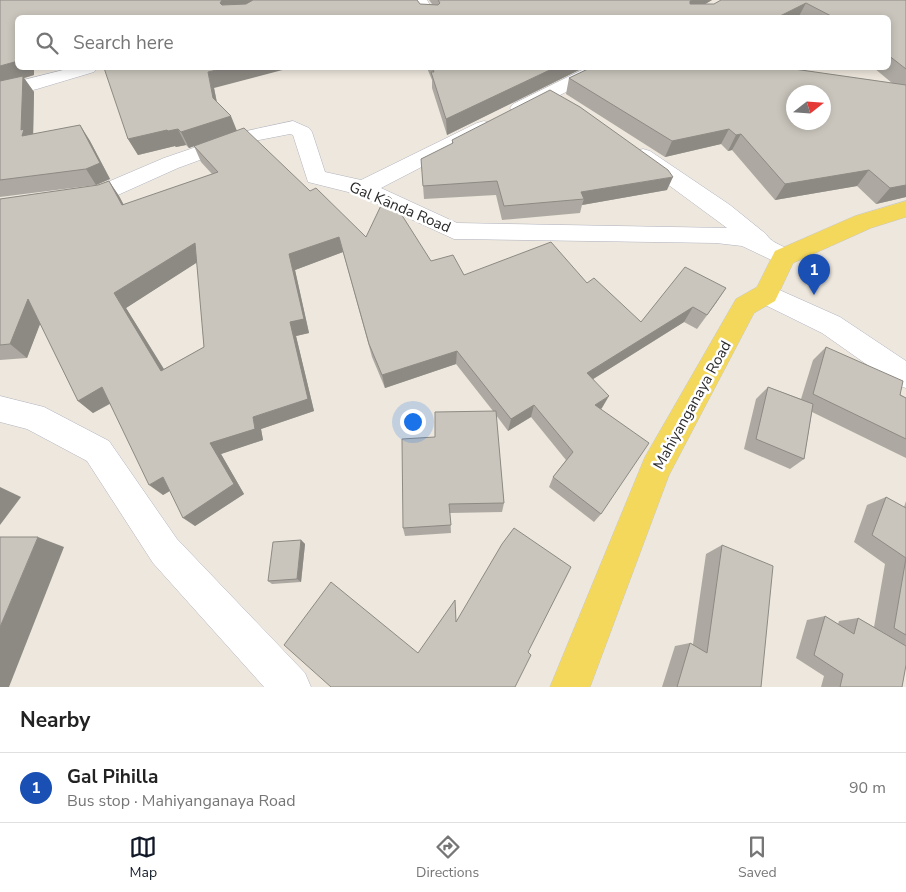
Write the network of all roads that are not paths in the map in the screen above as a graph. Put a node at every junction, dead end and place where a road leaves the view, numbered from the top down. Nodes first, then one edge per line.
1 (419, 0) edge
2 (428, 15) edge
3 (82, 70) edge
4 (595, 70) edge
5 (0, 92) edge
6 (548, 94) junction
7 (570, 107) edge
8 (630, 147) edge
9 (363, 188) junction
10 (61, 200) edge
11 (906, 209) edge
12 (784, 257) junction
13 (766, 294) junction
14 (906, 376) edge
15 (0, 409) edge
16 (291, 687) edge
17 (570, 687) edge

1 - 2 street
3 - 5 street
4 - 6 street
6 - 7 street
6 - 9 street
8 - 12 street
9 - 10 street, Gal Kanda Road
9 - 12 street, Gal Kanda Road
11 - 12 main road
12 - 13 main road
13 - 14 street
13 - 17 main road, Mahiyanganaya Road
15 - 16 street

